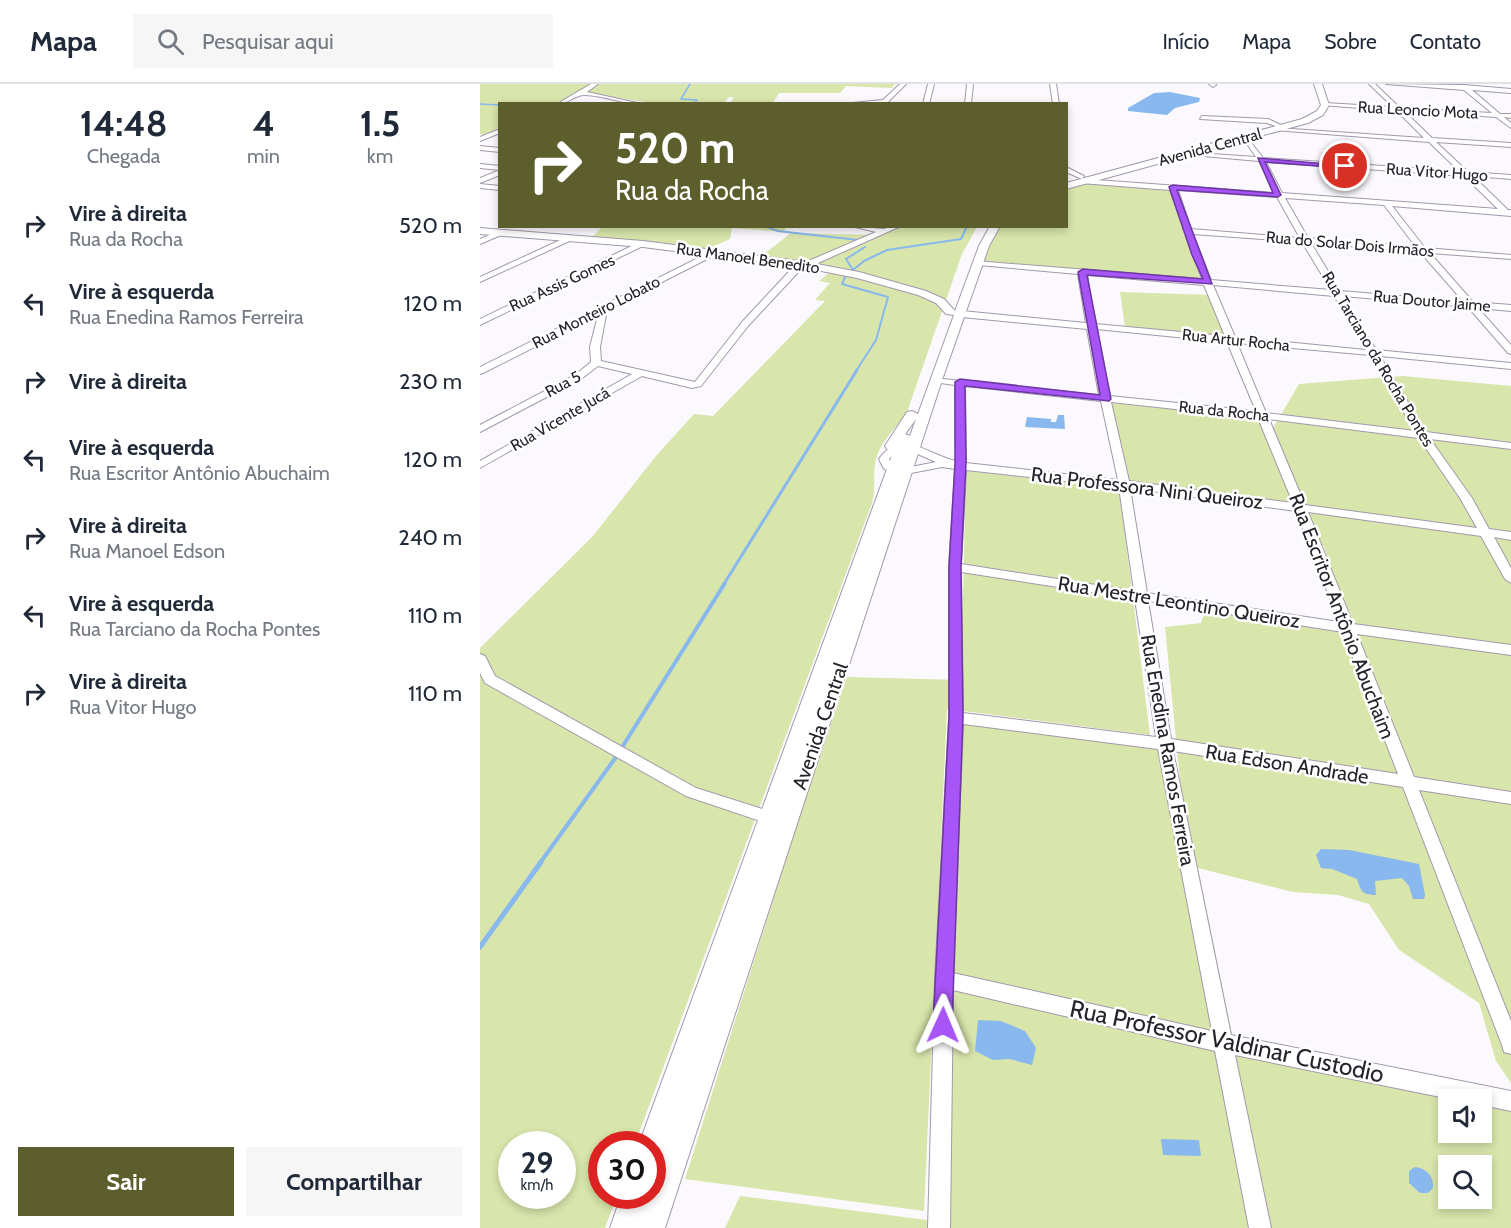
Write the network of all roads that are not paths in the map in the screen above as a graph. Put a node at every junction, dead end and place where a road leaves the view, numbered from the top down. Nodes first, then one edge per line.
1 (595, 84) edge
2 (903, 84) edge
3 (931, 84) edge
4 (970, 84) edge
5 (1053, 84) edge
6 (1311, 84) edge
7 (1318, 84) edge
8 (1372, 84) edge
9 (1389, 84) edge
10 (1462, 86) edge
11 (1511, 91) edge
12 (582, 93) junction
13 (564, 102) edge
14 (629, 102) edge
15 (884, 102) edge
16 (926, 102) edge
17 (968, 102) edge
18 (1056, 102) edge
19 (1325, 105) junction
20 (1398, 109) junction
21 (1497, 115) junction
22 (1511, 116) edge
23 (1202, 118) dead end
24 (1511, 126) edge
25 (1278, 128) junction
26 (498, 132) edge
27 (1246, 138) junction
28 (480, 139) edge
29 (1428, 140) junction
30 (1511, 145) edge
31 (480, 148) edge
32 (498, 150) edge
33 (1183, 154) junction
34 (1261, 159) junction
35 (480, 166) edge
36 (498, 170) edge
37 (1068, 170) edge
38 (498, 171) edge
39 (1466, 174) junction
40 (1511, 177) edge
41 (1081, 179) junction
42 (480, 182) edge
43 (1068, 182) edge
44 (480, 186) edge
45 (1173, 187) junction
46 (498, 188) edge
47 (1278, 195) junction
48 (1386, 203) junction
49 (1509, 214) edge
50 (874, 228) edge
51 (893, 228) edge
52 (985, 228) edge
53 (995, 228) edge
54 (498, 230) edge
55 (480, 231) edge
56 (1189, 231) junction
57 (886, 232) junction
58 (572, 238) junction
59 (1306, 240) junction
60 (480, 242) edge
61 (643, 244) junction
62 (1425, 250) junction
63 (712, 253) junction
64 (1511, 257) edge
65 (978, 263) junction
66 (804, 265) junction
67 (1083, 272) junction
68 (480, 279) edge
69 (1209, 282) junction
70 (922, 293) junction
71 (1337, 293) junction
72 (957, 295) junction
73 (1472, 304) junction
74 (1511, 308) edge
75 (603, 310) junction
76 (956, 313) junction
77 (480, 322) edge
78 (1092, 326) junction
79 (1231, 339) junction
80 (1511, 351) edge
81 (1374, 354) junction
82 (480, 360) edge
83 (596, 363) junction
84 (493, 364) junction
85 (1511, 366) edge
86 (480, 371) edge
87 (640, 373) junction
88 (936, 380) junction
89 (960, 382) junction
90 (1106, 399) junction
91 (1262, 415) junction
92 (480, 429) edge
93 (1423, 436) junction
94 (1511, 446) edge
95 (905, 457) junction
96 (480, 465) edge
97 (961, 466) junction
98 (1124, 484) junction
99 (890, 498) junction
100 (1301, 508) junction
101 (1484, 533) junction
102 (1511, 536) edge
103 (955, 567) junction
104 (1511, 579) edge
105 (1141, 596) junction
106 (1346, 628) junction
107 (1511, 650) edge
108 (480, 659) edge
109 (956, 717) junction
110 (1164, 744) junction
111 (1409, 783) junction
112 (1511, 798) edge
113 (769, 818) junction
114 (944, 980) junction
115 (1223, 1043) junction
116 (1511, 1045) edge
117 (1511, 1101) edge
118 (658, 1131) edge
119 (631, 1209) edge
120 (624, 1228) edge
121 (651, 1228) edge
122 (939, 1228) edge
123 (1260, 1228) edge

1 - 12 street
2 - 15 street
3 - 16 street
4 - 17 street
5 - 18 street
6 - 25 main road, Avenida Central
7 - 19 main road
8 - 20 street
9 - 10 street, Rua Leoncio Mota
10 - 11 street, Rua Leoncio Mota
10 - 21 street
12 - 13 street
12 - 14 street
19 - 20 street, Rua Leoncio Mota
19 - 25 main road, Avenida Central
20 - 21 street, Rua Leoncio Mota
20 - 29 street
21 - 22 street, Rua Leoncio Mota
21 - 24 street
23 - 25 street
25 - 27 main road, Avenida Central
25 - 29 street
25 - 41 main road, Avenida Central
26 - 28 street
27 - 33 main road, Avenida Central
27 - 34 street, Rua Tarciano da Rocha Pontes
29 - 30 street
29 - 39 street
31 - 32 street
33 - 34 street, Rua Vitor Hugo
33 - 41 main road, Avenida Central
34 - 39 street, Rua Vitor Hugo
34 - 47 street, Rua Tarciano da Rocha Pontes
35 - 36 street
37 - 41 street
38 - 42 street
39 - 40 street, Rua Vitor Hugo
39 - 49 street
41 - 43 main road, Avenida Central
41 - 45 street
44 - 46 street
45 - 47 street
45 - 56 street, Rua Escritor Antônio Abuchaim
47 - 48 street
47 - 59 street, Rua Tarciano da Rocha Pontes
48 - 49 street
48 - 62 street
50 - 57 street
51 - 57 street
52 - 72 main road, Avenida Central
53 - 65 main road, Avenida Central
54 - 55 main road, Rua Manoel Benedito
54 - 58 main road, Rua Manoel Benedito
54 - 60 street
56 - 59 street, Rua do Solar Dois Irmãos
56 - 69 street, Rua Escritor Antônio Abuchaim
57 - 66 street
58 - 61 main road, Rua Manoel Benedito
58 - 68 street
59 - 62 street, Rua do Solar Dois Irmãos
59 - 71 street, Rua Tarciano da Rocha Pontes
61 - 63 main road, Rua Manoel Benedito
61 - 77 street, Rua Assis Gomes
62 - 64 street, Rua do Solar Dois Irmãos
62 - 73 street
63 - 66 main road, Rua Manoel Benedito
63 - 75 street, Rua Monteiro Lobato
65 - 67 street, Rua Doutor Jaime
65 - 72 main road, Avenida Central
66 - 70 main road, Rua Manoel Benedito
66 - 87 street
67 - 69 street, Rua Doutor Jaime
67 - 78 street, Rua Enedina Ramos Ferreira
69 - 71 street, Rua Doutor Jaime
69 - 79 street, Rua Escritor Antônio Abuchaim
70 - 72 main road, Rua Manoel Benedito
70 - 76 main road, Rua Manoel Benedito
71 - 73 street, Rua Doutor Jaime
71 - 81 street, Rua Tarciano da Rocha Pontes
72 - 76 main road, Avenida Central
73 - 74 street, Rua Doutor Jaime
73 - 80 street
75 - 83 street, Rua 5
75 - 84 street, Rua Monteiro Lobato
76 - 78 street, Rua Artur Rocha
76 - 88 main road, Avenida Central
76 - 95 main road, Avenida Central
78 - 79 street, Rua Artur Rocha
78 - 90 street, Rua Enedina Ramos Ferreira
79 - 81 street, Rua Artur Rocha
79 - 91 street, Rua Escritor Antônio Abuchaim
81 - 85 street, Rua Artur Rocha
81 - 93 street, Rua Tarciano da Rocha Pontes
82 - 84 street
83 - 87 street
83 - 92 street, Rua 5
84 - 86 street, Rua Monteiro Lobato
87 - 96 street, Rua Vicente Jucá
88 - 89 street, Rua da Rocha
88 - 95 main road, Avenida Central
89 - 90 street, Rua da Rocha
89 - 97 street
90 - 91 street, Rua da Rocha
90 - 98 street, Rua Enedina Ramos Ferreira
91 - 93 street, Rua da Rocha
91 - 100 street, Rua Escritor Antônio Abuchaim
93 - 94 street, Rua da Rocha
93 - 101 street, Rua Tarciano da Rocha Pontes
95 - 97 street
95 - 97 street
95 - 99 main road, Avenida Central
97 - 98 street, Rua Professora Nini Queiroz
97 - 103 street
98 - 100 street, Rua Professora Nini Queiroz
98 - 105 street, Rua Enedina Ramos Ferreira
99 - 113 main road, Avenida Central
99 - 121 main road, Avenida Central
100 - 101 street, Rua Professora Nini Queiroz
100 - 106 street, Rua Escritor Antônio Abuchaim
101 - 102 street, Rua Professora Nini Queiroz
101 - 104 street, Rua Tarciano da Rocha Pontes
103 - 105 street, Rua Mestre Leontino Queiroz
103 - 109 street
105 - 106 street, Rua Mestre Leontino Queiroz
105 - 110 street, Rua Enedina Ramos Ferreira
106 - 107 street, Rua Mestre Leontino Queiroz
106 - 111 street, Rua Escritor Antônio Abuchaim
108 - 113 street
109 - 110 street, Rua Edson Andrade
109 - 114 street
110 - 111 street, Rua Edson Andrade
110 - 115 street, Rua Enedina Ramos Ferreira
111 - 112 street, Rua Edson Andrade
111 - 116 street, Rua Escritor Antônio Abuchaim
113 - 118 main road, Avenida Central
114 - 115 street, Rua Professor Valdinar Custodio
114 - 122 street
115 - 117 street, Rua Professor Valdinar Custodio
115 - 123 street, Rua Enedina Ramos Ferreira
119 - 120 main road

